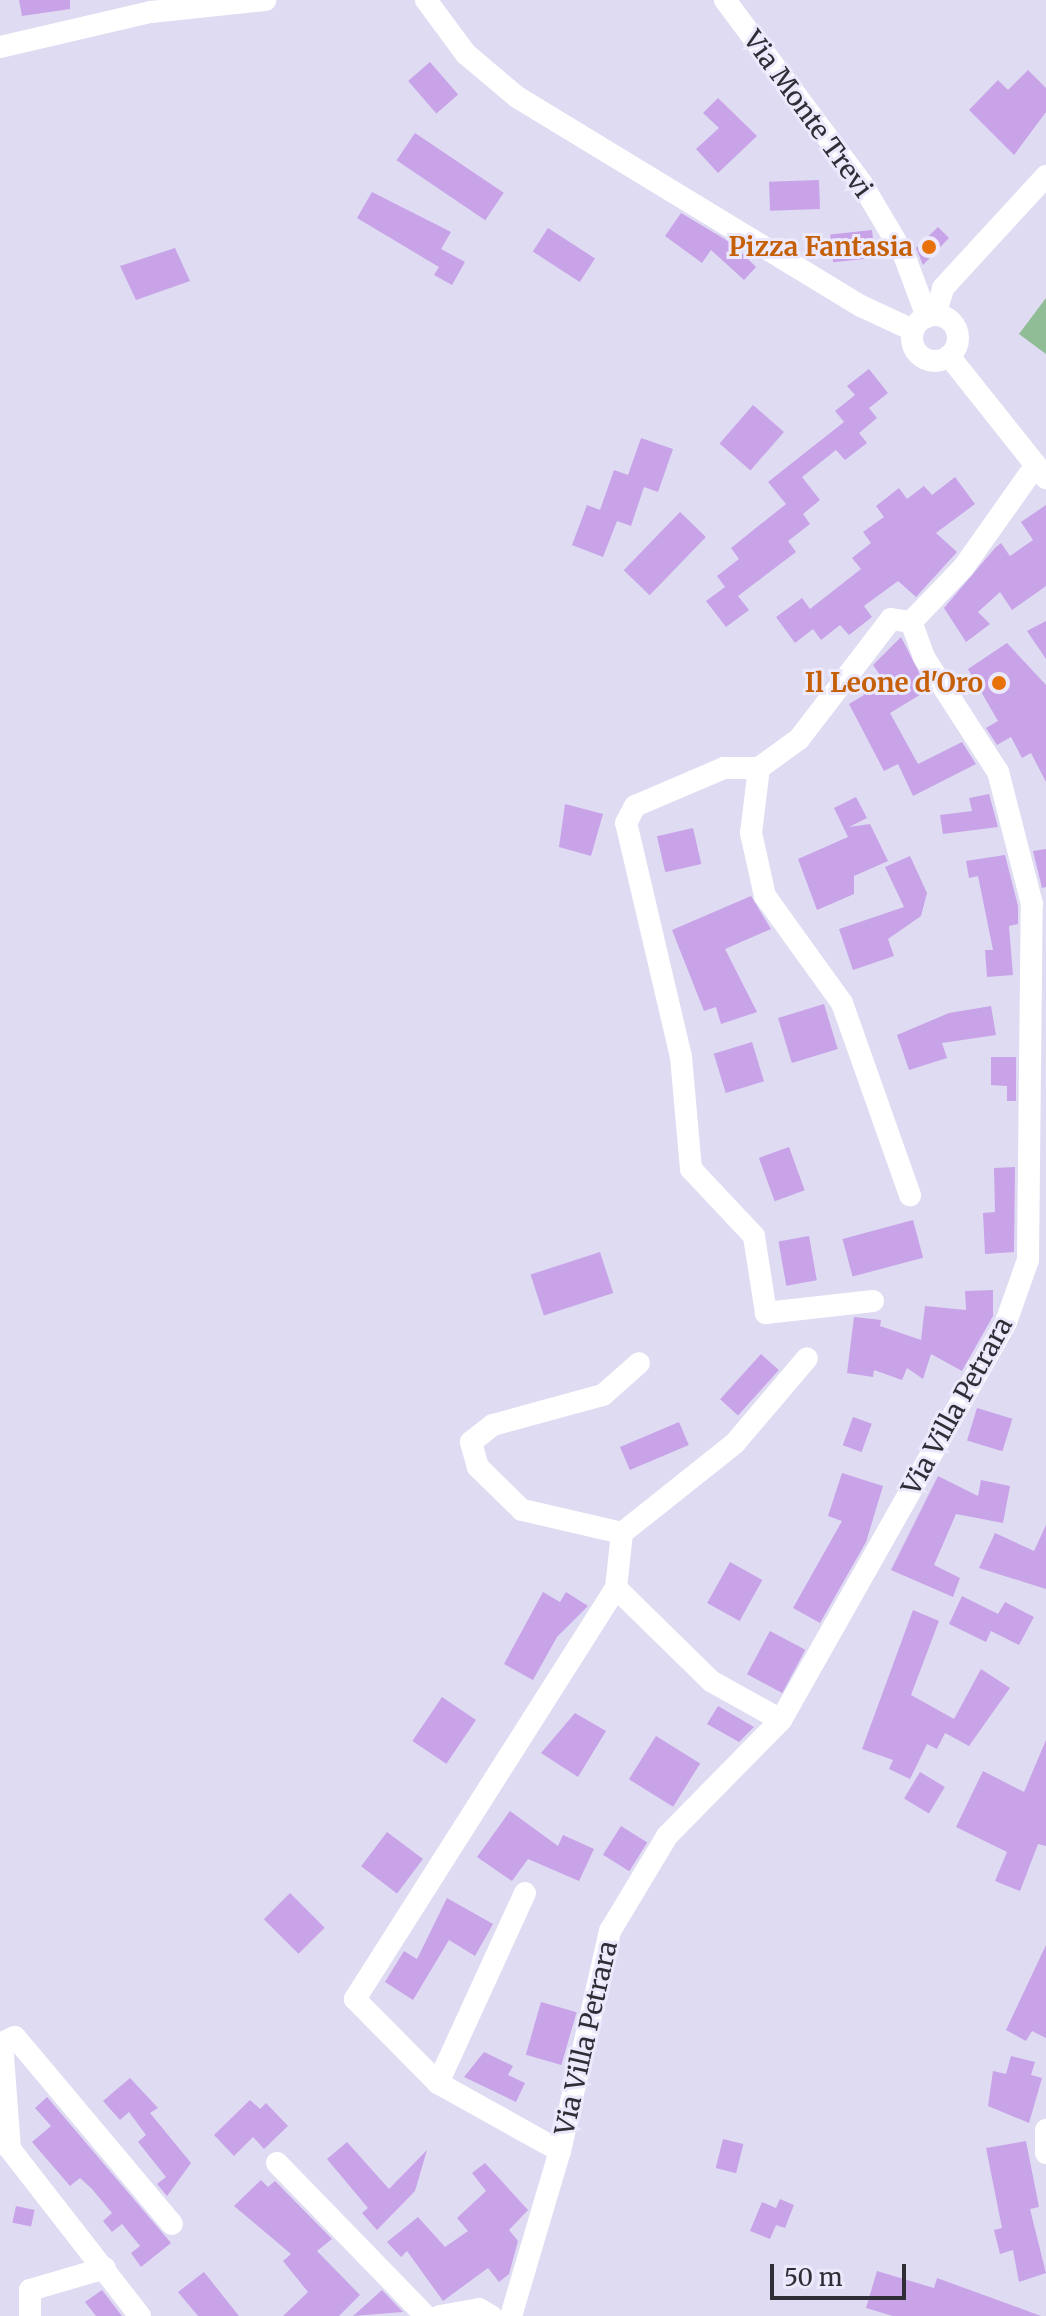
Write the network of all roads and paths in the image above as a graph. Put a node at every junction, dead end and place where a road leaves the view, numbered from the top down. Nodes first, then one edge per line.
1 (265, 0) edge
2 (426, 0) edge
3 (725, 0) edge
4 (0, 47) edge
5 (1046, 176) edge
6 (925, 321) junction
7 (949, 356) junction
8 (1041, 471) edge
9 (911, 622) junction
10 (759, 768) junction
11 (910, 1195) dead end
12 (873, 1301) dead end
13 (807, 1358) dead end
14 (639, 1363) dead end
15 (622, 1533) junction
16 (616, 1588) junction
17 (781, 1720) junction
18 (525, 1893) dead end
19 (438, 2083) junction
20 (1046, 2130) edge
21 (560, 2151) junction
22 (1046, 2153) edge
23 (277, 2163) dead end
24 (172, 2224) dead end
25 (105, 2268) junction
26 (30, 2316) edge
27 (140, 2316) edge
28 (426, 2316) edge
29 (440, 2316) edge
30 (491, 2316) edge
31 (511, 2316) edge

1 - 4 street
2 - 6 street
3 - 6 street, Via Monte Trevi
5 - 6 street
6 - 7 street
6 - 7 street
7 - 8 street
8 - 9 street
9 - 10 street
9 - 17 street, Via Villa Petrara
10 - 11 street
10 - 12 street
13 - 15 street
14 - 15 street
15 - 16 street
16 - 17 street
16 - 19 street
17 - 21 street, Via Villa Petrara
18 - 19 street
19 - 21 street
20 - 22 street
21 - 31 street, Via Villa Petrara
23 - 28 street
24 - 25 street
25 - 26 street
25 - 27 street
29 - 30 street

